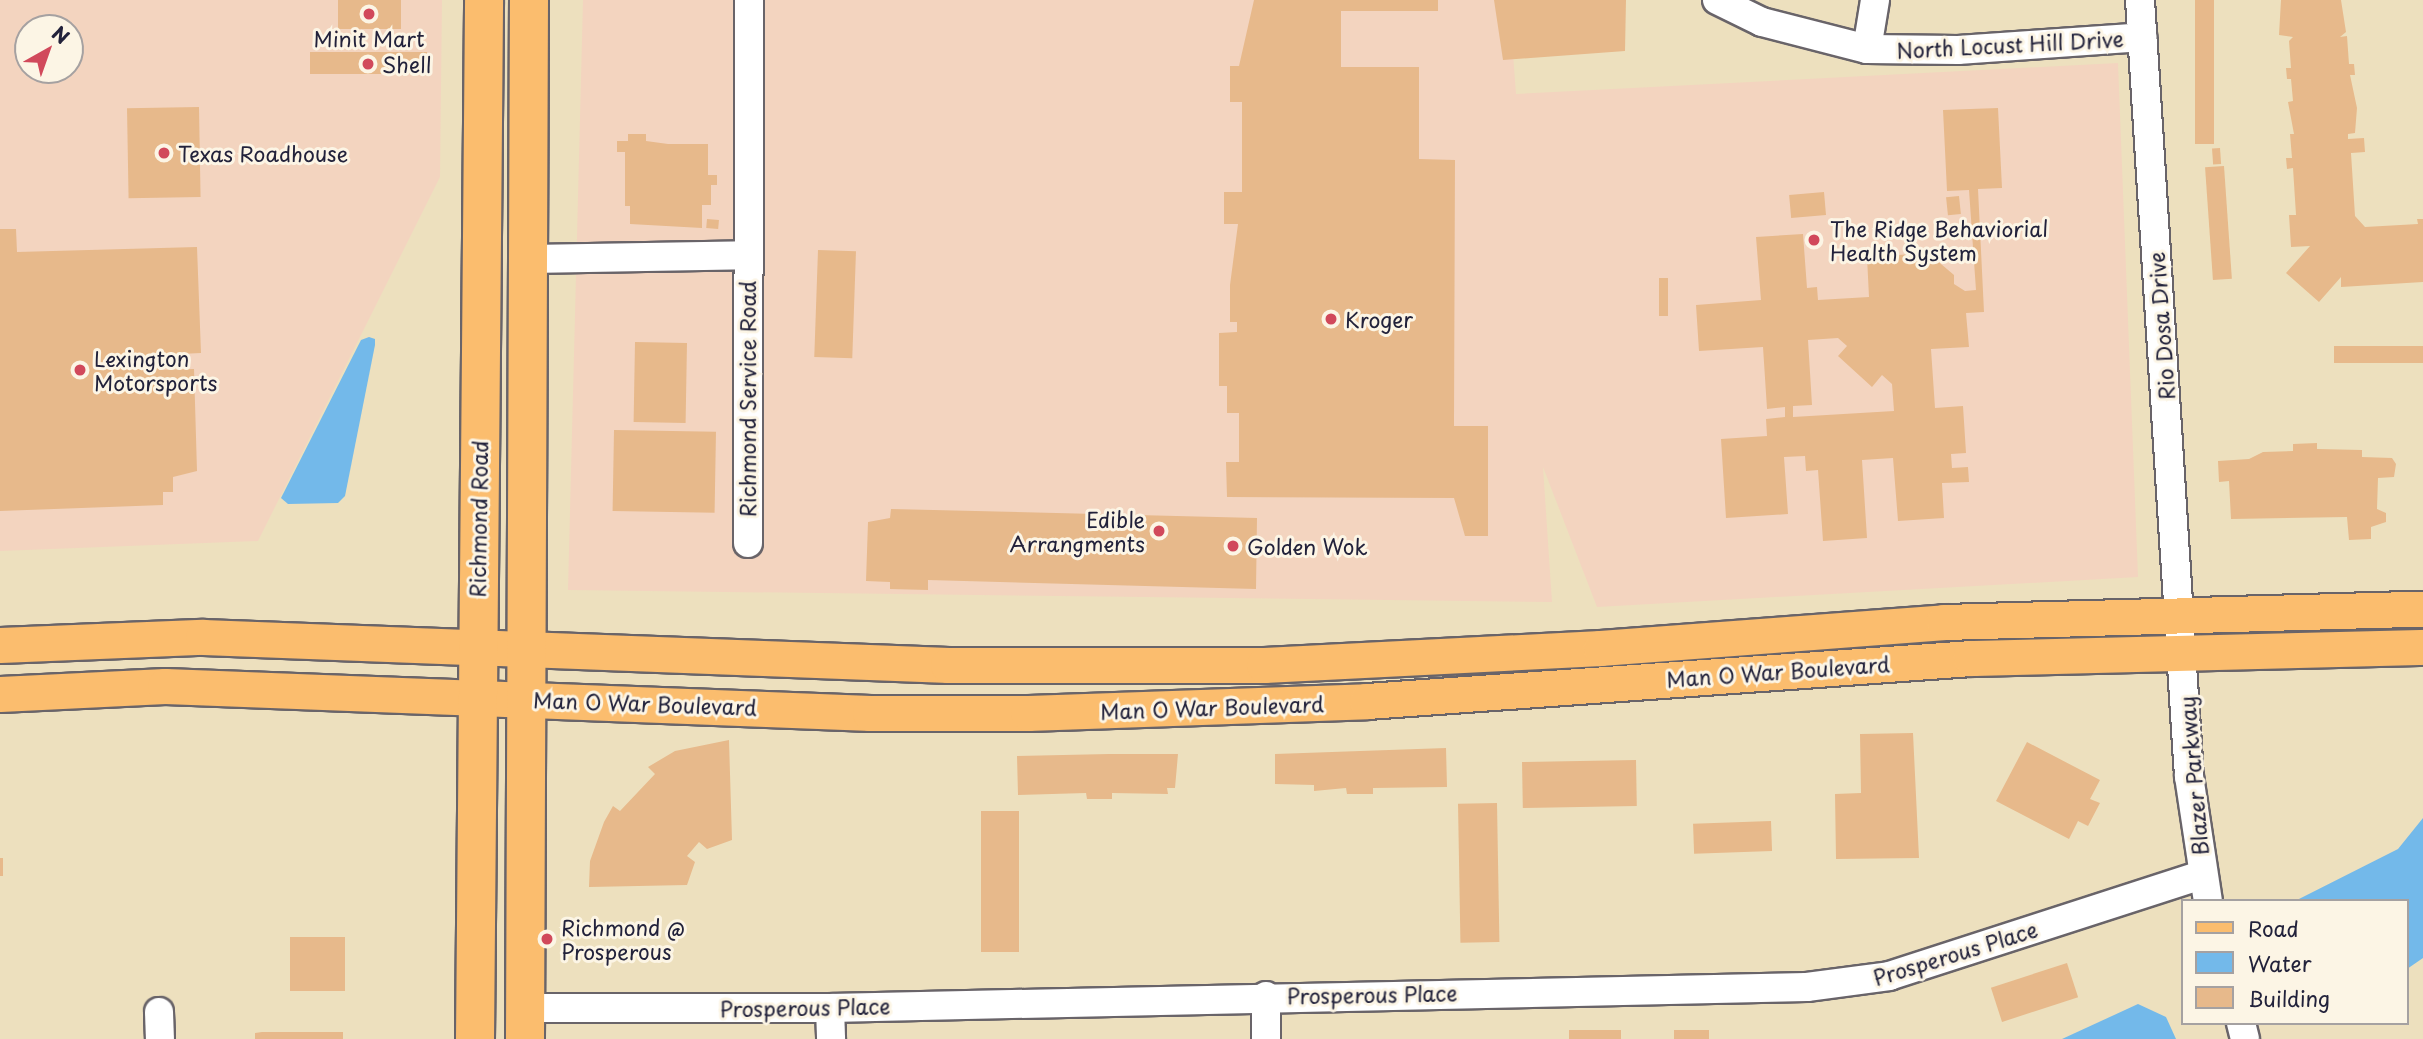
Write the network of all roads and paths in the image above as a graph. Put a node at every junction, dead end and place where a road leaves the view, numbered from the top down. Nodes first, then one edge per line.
1 (484, 0) edge
2 (529, 0) edge
3 (749, 0) edge
4 (1717, 0) edge
5 (1875, 0) edge
6 (2140, 0) edge
7 (2143, 37) junction
8 (1867, 48) junction
9 (748, 255) junction
10 (529, 259) junction
11 (748, 542) dead end
12 (2423, 609) edge
13 (2180, 613) junction
14 (0, 645) edge
15 (476, 646) junction
16 (2423, 646) edge
17 (527, 648) junction
18 (2184, 651) junction
19 (0, 694) edge
20 (476, 697) junction
21 (527, 698) junction
22 (2205, 888) edge
23 (1266, 996) junction
24 (830, 1008) junction
25 (525, 1024) edge
26 (475, 1039) edge
27 (831, 1039) edge
28 (1266, 1039) edge

1 - 15 highway, Richmond Road
2 - 10 highway
3 - 9 street, Richmond Service Road
4 - 8 street, North Locust Hill Drive
5 - 8 street
6 - 7 street, Rio Dosa Drive
7 - 8 street, North Locust Hill Drive
7 - 13 street, Rio Dosa Drive
9 - 10 street, Richmond Service Road
9 - 11 street, Richmond Service Road
10 - 17 highway
12 - 13 main road, Man O War Boulevard
13 - 17 main road, Man O War Boulevard
13 - 18 street, Rio Dosa Drive
14 - 15 main road, Man O War Boulevard
15 - 17 main road, Man O War Boulevard
15 - 20 highway, Richmond Road
16 - 18 main road, Man O War Boulevard
17 - 21 highway
18 - 21 main road, Man O War Boulevard
18 - 22 street, Blazer Parkway
19 - 20 main road, Man O War Boulevard
20 - 21 main road, Man O War Boulevard
20 - 26 highway, Richmond Road
21 - 25 highway
22 - 23 street, Prosperous Place
23 - 24 street, Prosperous Place
23 - 28 street
24 - 25 street, Prosperous Place
24 - 27 street

